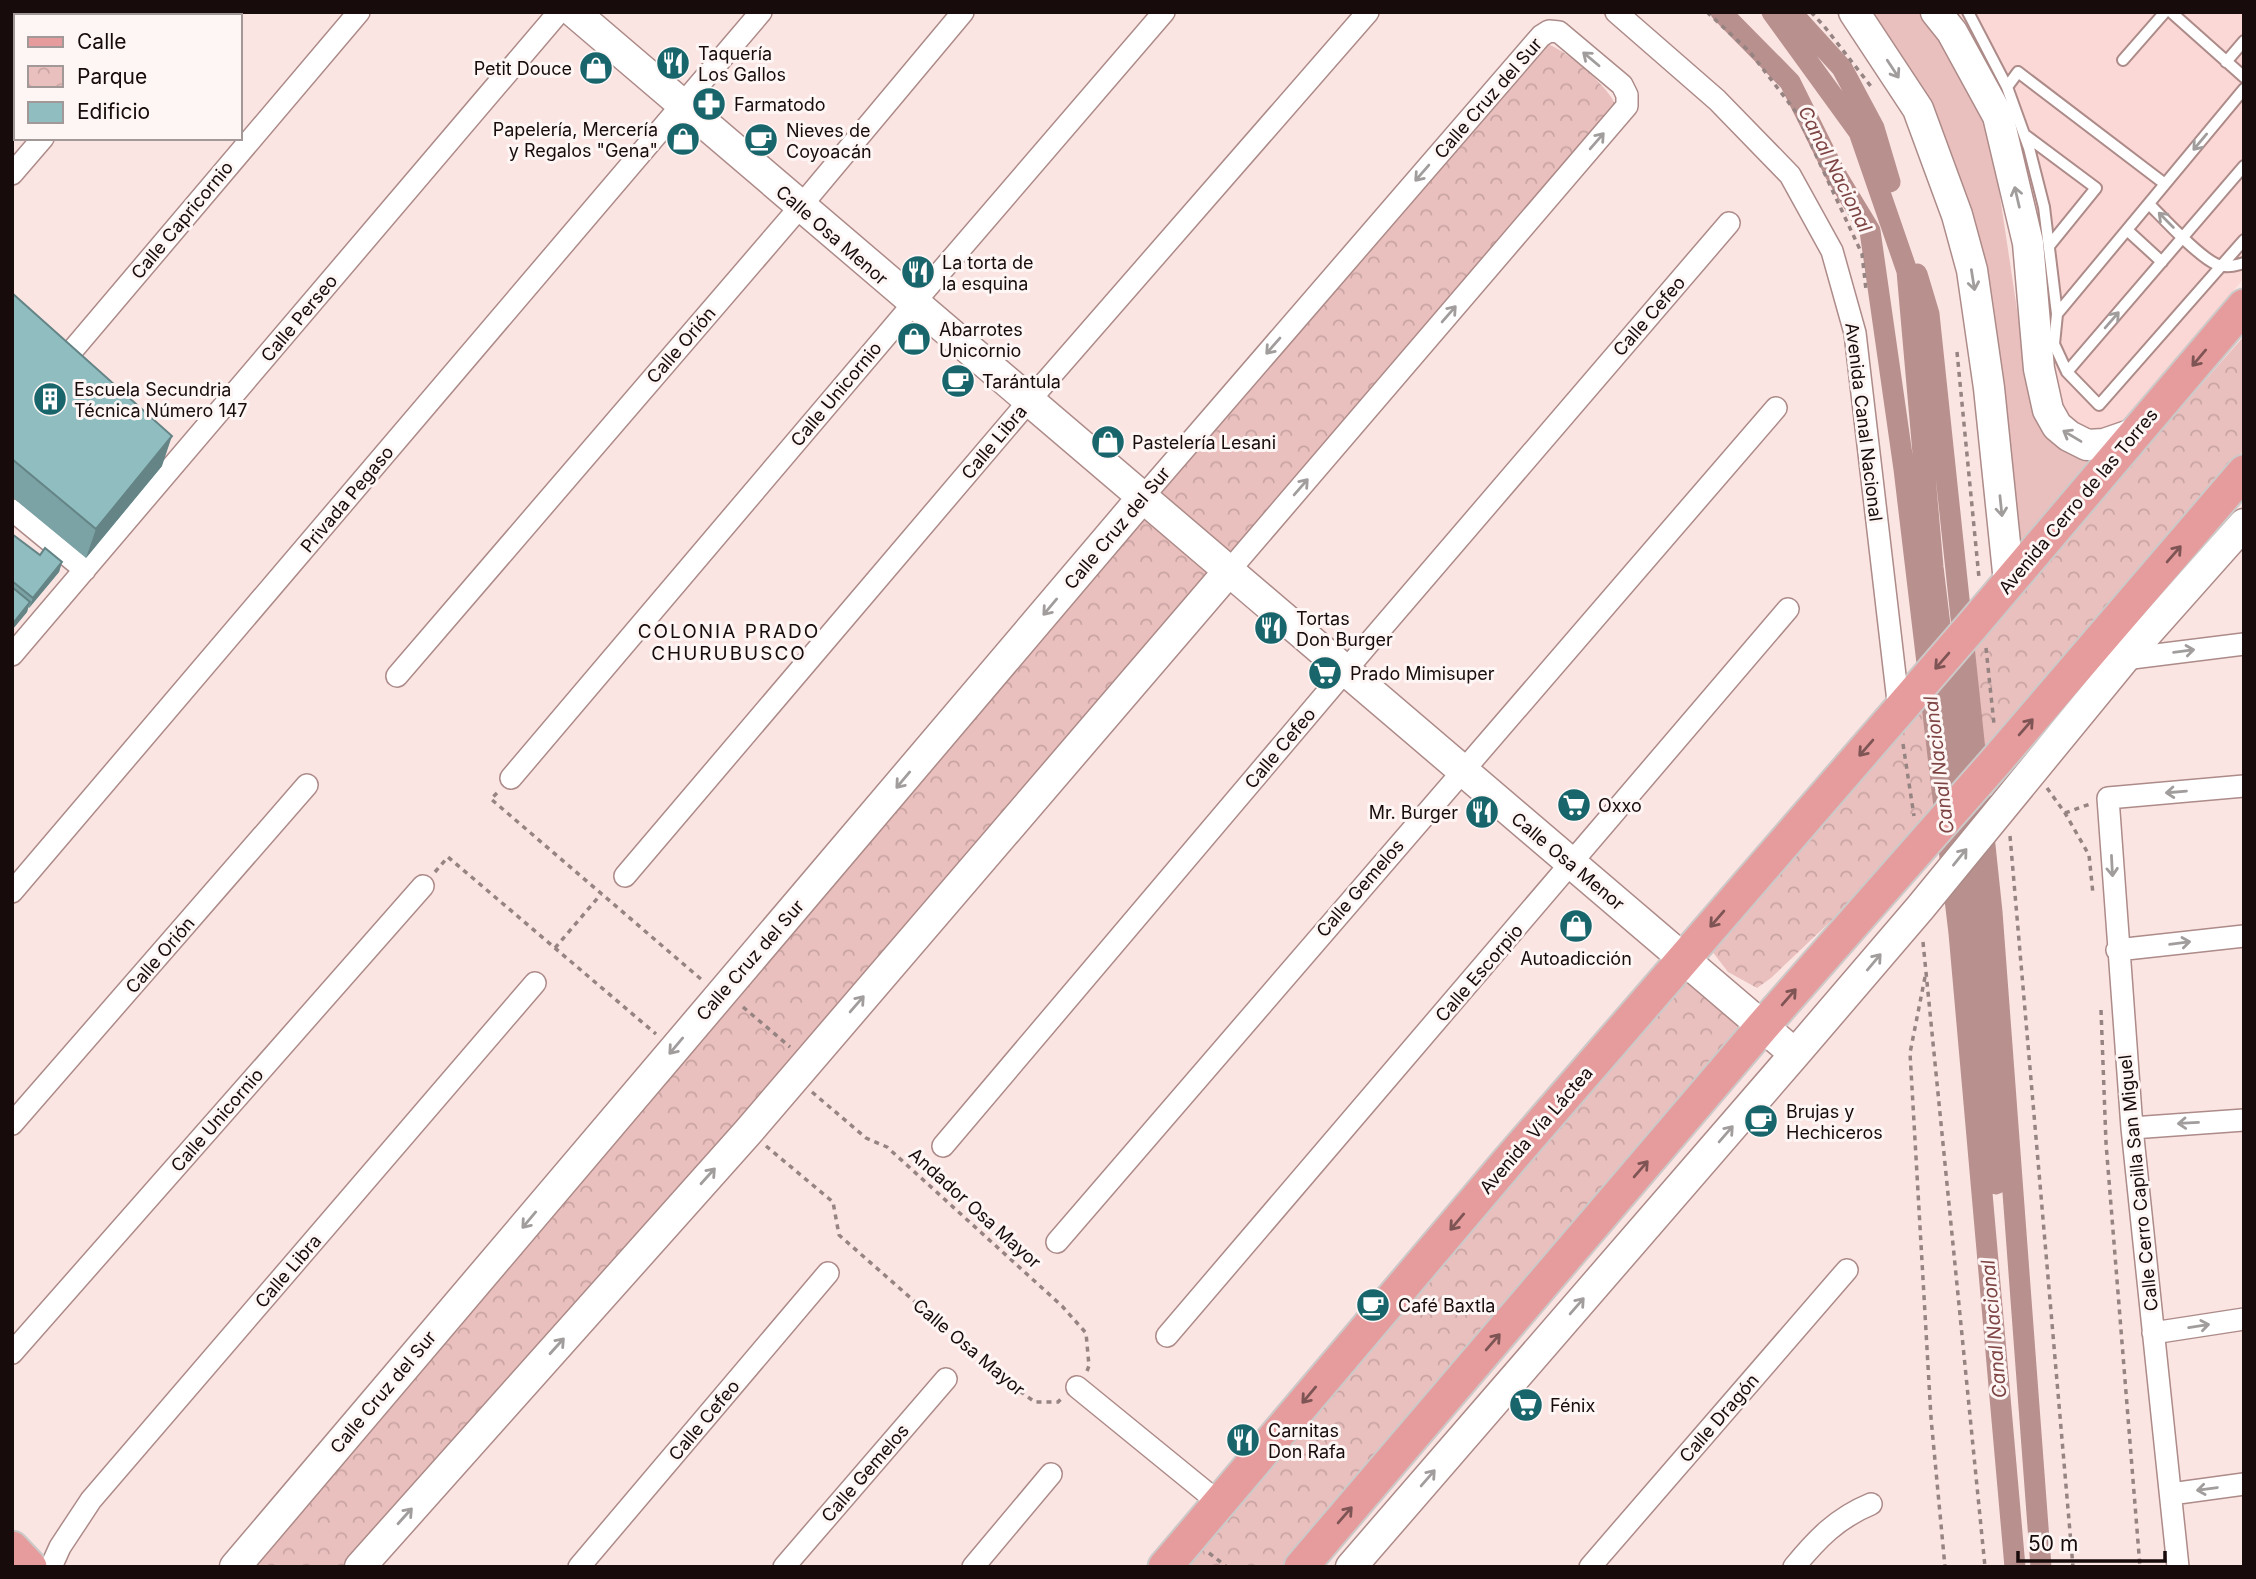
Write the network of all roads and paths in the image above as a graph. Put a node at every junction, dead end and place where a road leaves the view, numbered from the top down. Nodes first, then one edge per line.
1 (359, 12) edge
2 (559, 12) edge
3 (574, 12) edge
4 (761, 12) edge
5 (964, 12) edge
6 (1164, 12) edge
7 (1368, 12) edge
8 (1616, 12) edge
9 (1707, 12) edge
10 (1854, 12) edge
11 (1936, 12) edge
12 (1968, 12) edge
13 (2165, 12) edge
14 (2171, 12) edge
15 (2244, 41) edge
16 (2123, 60) dead end
17 (2226, 62) junction
18 (2244, 77) edge
19 (2007, 87) junction
20 (2244, 89) edge
21 (682, 107) junction
22 (2025, 135) junction
23 (42, 140) edge
24 (2244, 166) edge
25 (12, 174) edge
26 (2165, 184) junction
27 (2149, 204) junction
28 (800, 207) junction
29 (1729, 223) dead end
30 (2127, 230) junction
31 (2182, 237) junction
32 (2244, 240) edge
33 (2049, 246) junction
34 (2162, 261) junction
35 (2244, 263) edge
36 (2222, 265) junction
37 (1866, 295) dead end
38 (913, 304) junction
39 (2244, 306) edge
40 (2057, 314) junction
41 (41, 348) edge
42 (2067, 372) junction
43 (1028, 402) junction
44 (1776, 408) dead end
45 (2136, 433) junction
46 (154, 446) edge
47 (175, 465) junction
48 (2244, 472) edge
49 (1142, 498) junction
50 (12, 510) edge
51 (2244, 524) edge
52 (85, 570) junction
53 (1228, 572) junction
54 (2009, 582) junction
55 (1788, 609) dead end
56 (2244, 644) edge
57 (12, 655) edge
58 (2124, 659) junction
59 (1345, 671) junction
60 (397, 676) dead end
61 (1905, 703) junction
62 (2033, 769) junction
63 (1461, 770) junction
64 (511, 778) joint
65 (307, 785) dead end
66 (2244, 786) edge
67 (1921, 847) junction
68 (1572, 864) junction
69 (625, 876) dead end
70 (423, 886) joint
71 (12, 892) edge
72 (601, 894) junction
73 (2093, 896) dead end
74 (1926, 900) junction
75 (2244, 936) edge
76 (555, 948) junction
77 (2117, 950) junction
78 (1682, 958) junction
79 (1926, 970) junction
80 (534, 983) dead end
81 (721, 993) junction
82 (2101, 1005) dead end
83 (1762, 1027) junction
84 (673, 1049) junction
85 (1795, 1054) junction
86 (801, 1069) junction
87 (2244, 1120) edge
88 (12, 1124) edge
89 (2132, 1128) junction
90 (748, 1132) junction
91 (943, 1146) dead end
92 (1057, 1242) dead end
93 (1847, 1270) dead end
94 (828, 1272) dead end
95 (2244, 1319) edge
96 (2154, 1333) junction
97 (1167, 1336) dead end
98 (12, 1353) edge
99 (946, 1379) dead end
100 (1077, 1387) junction
101 (1051, 1474) dead end
102 (2244, 1484) edge
103 (2171, 1494) junction
104 (1219, 1502) junction
105 (1871, 1504) dead end
106 (12, 1548) edge
107 (30, 1567) edge
108 (51, 1567) edge
109 (235, 1567) edge
110 (360, 1567) edge
111 (579, 1567) edge
112 (783, 1567) edge
113 (973, 1567) edge
114 (1165, 1567) edge
115 (1301, 1567) edge
116 (1351, 1567) edge
117 (1590, 1567) edge
118 (1794, 1567) edge
119 (1945, 1567) edge
120 (1984, 1567) edge
121 (2140, 1567) edge
122 (2178, 1567) edge

1 - 41 street, Calle Capricornio
2 - 47 street, Calle Perseo
3 - 21 street, Calle Osa Menor
4 - 21 street, Privada Pegaso
5 - 28 street, Calle Orión
6 - 38 street, Calle Unicornio
7 - 43 street, Calle Libra
8 - 61 street, Avenida Canal Nacional
9 - 37 path
10 -> 54 street
45 -> 11 street
12 - 19 lane
13 - 16 lane
14 - 17 lane
15 - 17 lane
17 - 18 lane
19 - 22 lane
19 - 26 lane
20 -> 26 lane
21 - 28 street, Calle Osa Menor
21 - 71 street, Privada Pegaso
22 - 33 lane
22 - 33 lane
23 - 25 street
24 - 31 lane
26 - 27 lane
27 - 30 lane
31 -> 27 lane
28 - 38 street, Calle Osa Menor
28 - 60 street, Calle Orión
29 - 59 street, Calle Cefeo
30 - 34 lane
30 - 40 lane
31 - 34 lane
31 - 36 lane
32 - 36 lane
33 - 40 lane
42 -> 34 lane
35 - 36 lane
36 - 42 lane
38 - 43 street, Calle Osa Menor
38 - 64 street, Calle Unicornio
39 -> 45 main road, Avenida Cerro de las Torres
40 - 42 lane
43 - 49 street, Calle Osa Menor
43 - 69 street, Calle Libra
44 - 63 street, Calle Gemelos
45 - 54 main road, Avenida Cerro de las Torres
46 - 47 street
47 - 52 street, Calle Perseo
67 -> 48 main road
49 - 53 street, Calle Osa Menor
53 -> 49 street, Calle Cruz del Sur
49 -> 81 street, Calle Cruz del Sur
50 - 52 street
51 - 58 street
52 - 57 street, Calle Perseo
53 - 59 street, Calle Osa Menor
86 -> 53 street, Calle Cruz del Sur
54 -> 61 main road, Avenida Cerro de las Torres
55 - 68 street, Calle Escorpio
58 -> 56 street
58 - 62 street
59 - 63 street, Calle Osa Menor
59 - 91 street, Calle Cefeo
61 - 67 path
61 -> 78 main road, Avenida Vía Láctea
62 - 73 path
74 -> 62 street
63 - 68 street, Calle Osa Menor
63 - 92 street, Calle Gemelos
64 - 72 path, Andador Osa Mayor
65 - 88 street, Calle Orión
66 -> 77 street, Calle Cerro Capilla San Miguel
83 -> 67 main road
68 - 78 street, Calle Osa Menor
68 - 97 street, Calle Escorpio
70 - 76 path
70 - 98 street, Calle Unicornio
72 - 76 path
72 - 81 path, Andador Osa Mayor
74 - 79 path
85 -> 74 street
77 -> 75 street
76 - 84 path
77 - 89 street, Calle Cerro Capilla San Miguel
78 - 83 street, Calle Osa Menor
78 -> 104 main road, Avenida Vía Láctea
79 - 119 path
79 - 120 path
80 - 108 street, Calle Libra
81 -> 84 street, Calle Cruz del Sur
81 - 86 path, Andador Osa Mayor
82 - 121 path
83 - 85 street, Calle Osa Menor
115 -> 83 main road
84 -> 109 street, Calle Cruz del Sur
116 -> 85 street
86 - 90 street, Calle Cruz del Sur
86 - 100 path, Andador Osa Mayor
87 -> 89 street
89 - 96 street, Calle Cerro Capilla San Miguel
90 - 100 path, Calle Osa Mayor
110 -> 90 street, Calle Cruz del Sur
93 - 117 street, Calle Dragón
94 - 111 street, Calle Cefeo
96 -> 95 street
96 - 103 street, Calle Cerro Capilla San Miguel
99 - 112 street, Calle Gemelos
100 - 104 street
101 - 113 street
102 -> 103 street
103 - 122 street, Calle Cerro Capilla San Miguel
104 - 114 main road, Avenida Vía Láctea
105 - 118 street
106 - 107 main road

